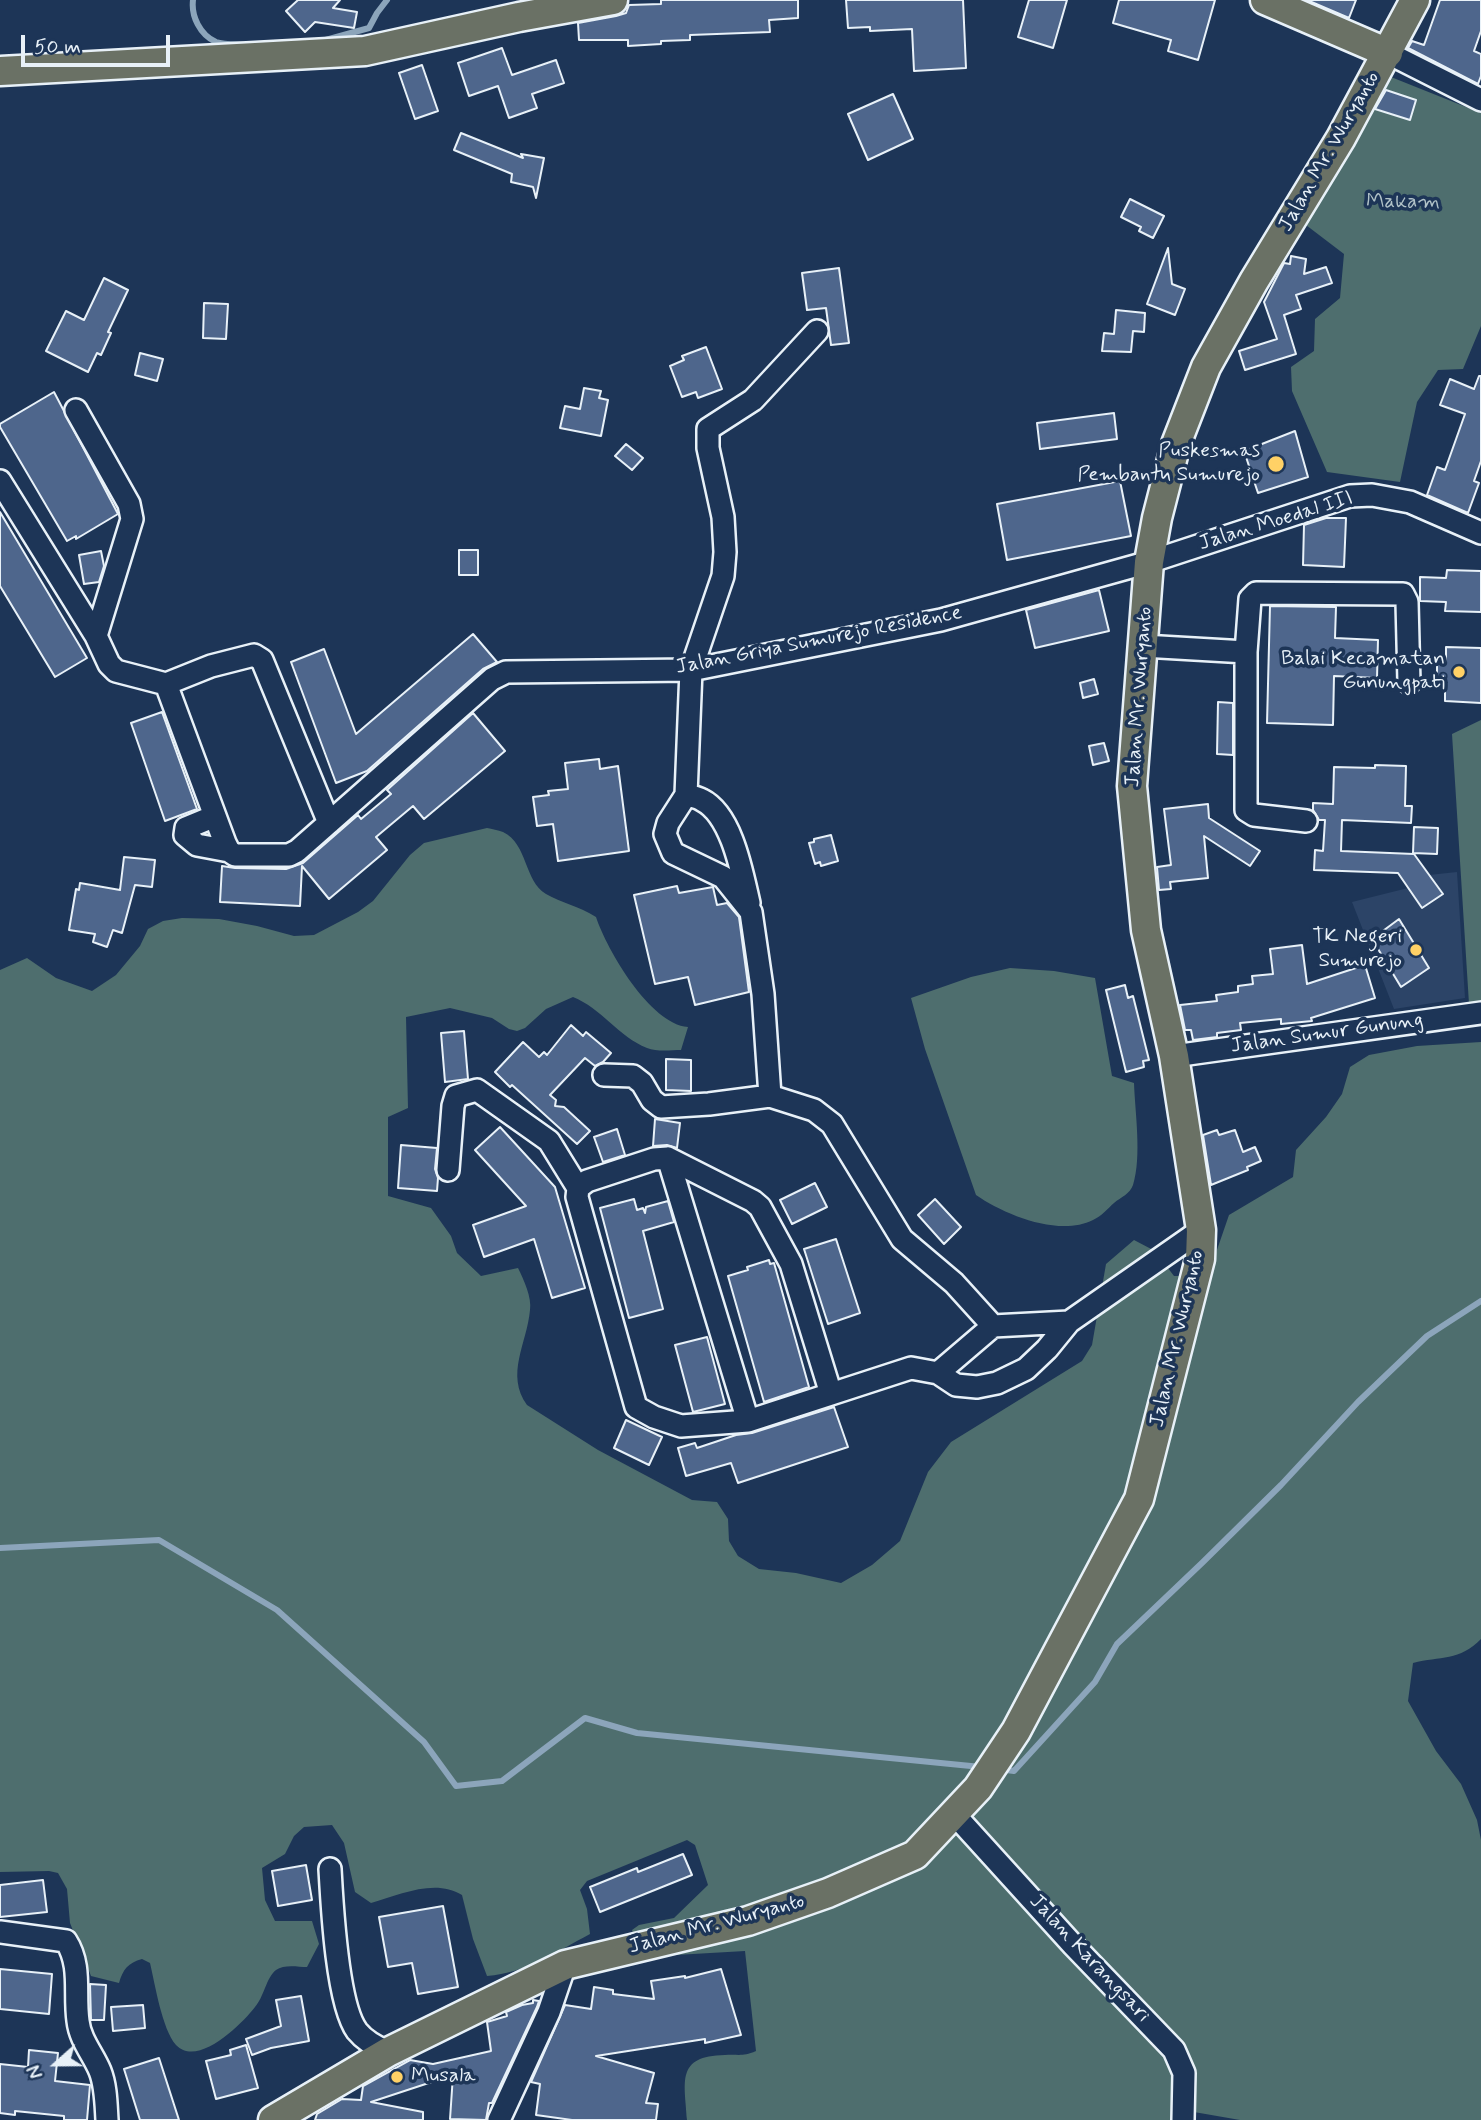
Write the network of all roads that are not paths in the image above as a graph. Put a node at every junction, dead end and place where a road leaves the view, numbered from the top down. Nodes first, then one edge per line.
1 (613, 0) edge
2 (1265, 0) edge
3 (1415, 0) edge
4 (1388, 53) junction
5 (0, 71) edge
6 (1481, 100) edge
7 (817, 331) dead end
8 (76, 410) dead end
9 (0, 481) edge
10 (1480, 530) edge
11 (1149, 562) junction
12 (96, 636) junction
13 (1143, 646) junction
14 (1246, 652) junction
15 (691, 670) junction
16 (1409, 683) dead end
17 (166, 684) junction
18 (686, 795) junction
19 (215, 816) junction
20 (1306, 821) dead end
21 (329, 823) junction
22 (229, 851) junction
23 (751, 912) junction
24 (1481, 1013) edge
25 (1174, 1056) junction
26 (604, 1075) dead end
27 (770, 1096) junction
28 (668, 1158) junction
29 (448, 1170) dead end
30 (579, 1188) junction
31 (1201, 1230) junction
32 (1069, 1322) junction
33 (993, 1326) junction
34 (939, 1373) junction
35 (831, 1394) junction
36 (748, 1421) junction
37 (955, 1815) junction
38 (330, 1869) dead end
39 (0, 1933) edge
40 (565, 1965) junction
41 (388, 2052) junction
42 (506, 2119) edge
43 (107, 2120) edge
44 (273, 2120) edge
45 (1183, 2120) edge

1 - 5 main road
2 - 4 main road
3 - 4 main road, Jalan Mr. Wuryanto
4 - 6 street
4 - 11 main road, Jalan Mr. Wuryanto
7 - 15 street
8 - 12 street
9 - 12 street
10 - 11 street, Jalan Moedal III
11 - 13 main road, Jalan Mr. Wuryanto
11 - 15 street, Jalan Griya Sumurejo Residence
12 - 17 street
13 - 14 street
13 - 25 main road, Jalan Mr. Wuryanto
14 - 16 street
14 - 20 street
15 - 18 street
15 - 21 street, Jalan Griya Sumurejo Residence
17 - 19 street
17 - 21 street
18 - 23 street
18 - 23 street
19 - 22 street
19 - 22 street, Jalan Griya Sumurejo Residence
21 - 22 street, Jalan Griya Sumurejo Residence
23 - 27 street
24 - 25 street, Jalan Sumur Gunung
25 - 31 main road, Jalan Mr. Wuryanto
26 - 27 street
27 - 33 street
28 - 30 street
28 - 35 street
28 - 36 street
29 - 30 street
30 - 36 street
31 - 32 street
31 - 37 main road, Jalan Mr. Wuryanto
32 - 33 street
32 - 34 street
33 - 34 street
34 - 35 street
35 - 36 street
37 - 40 main road, Jalan Mr. Wuryanto
37 - 45 street, Jalan Karangsari
38 - 41 street
39 - 43 street
40 - 41 main road, Jalan Mr. Wuryanto
40 - 42 street
41 - 44 main road, Jalan Mr. Wuryanto

